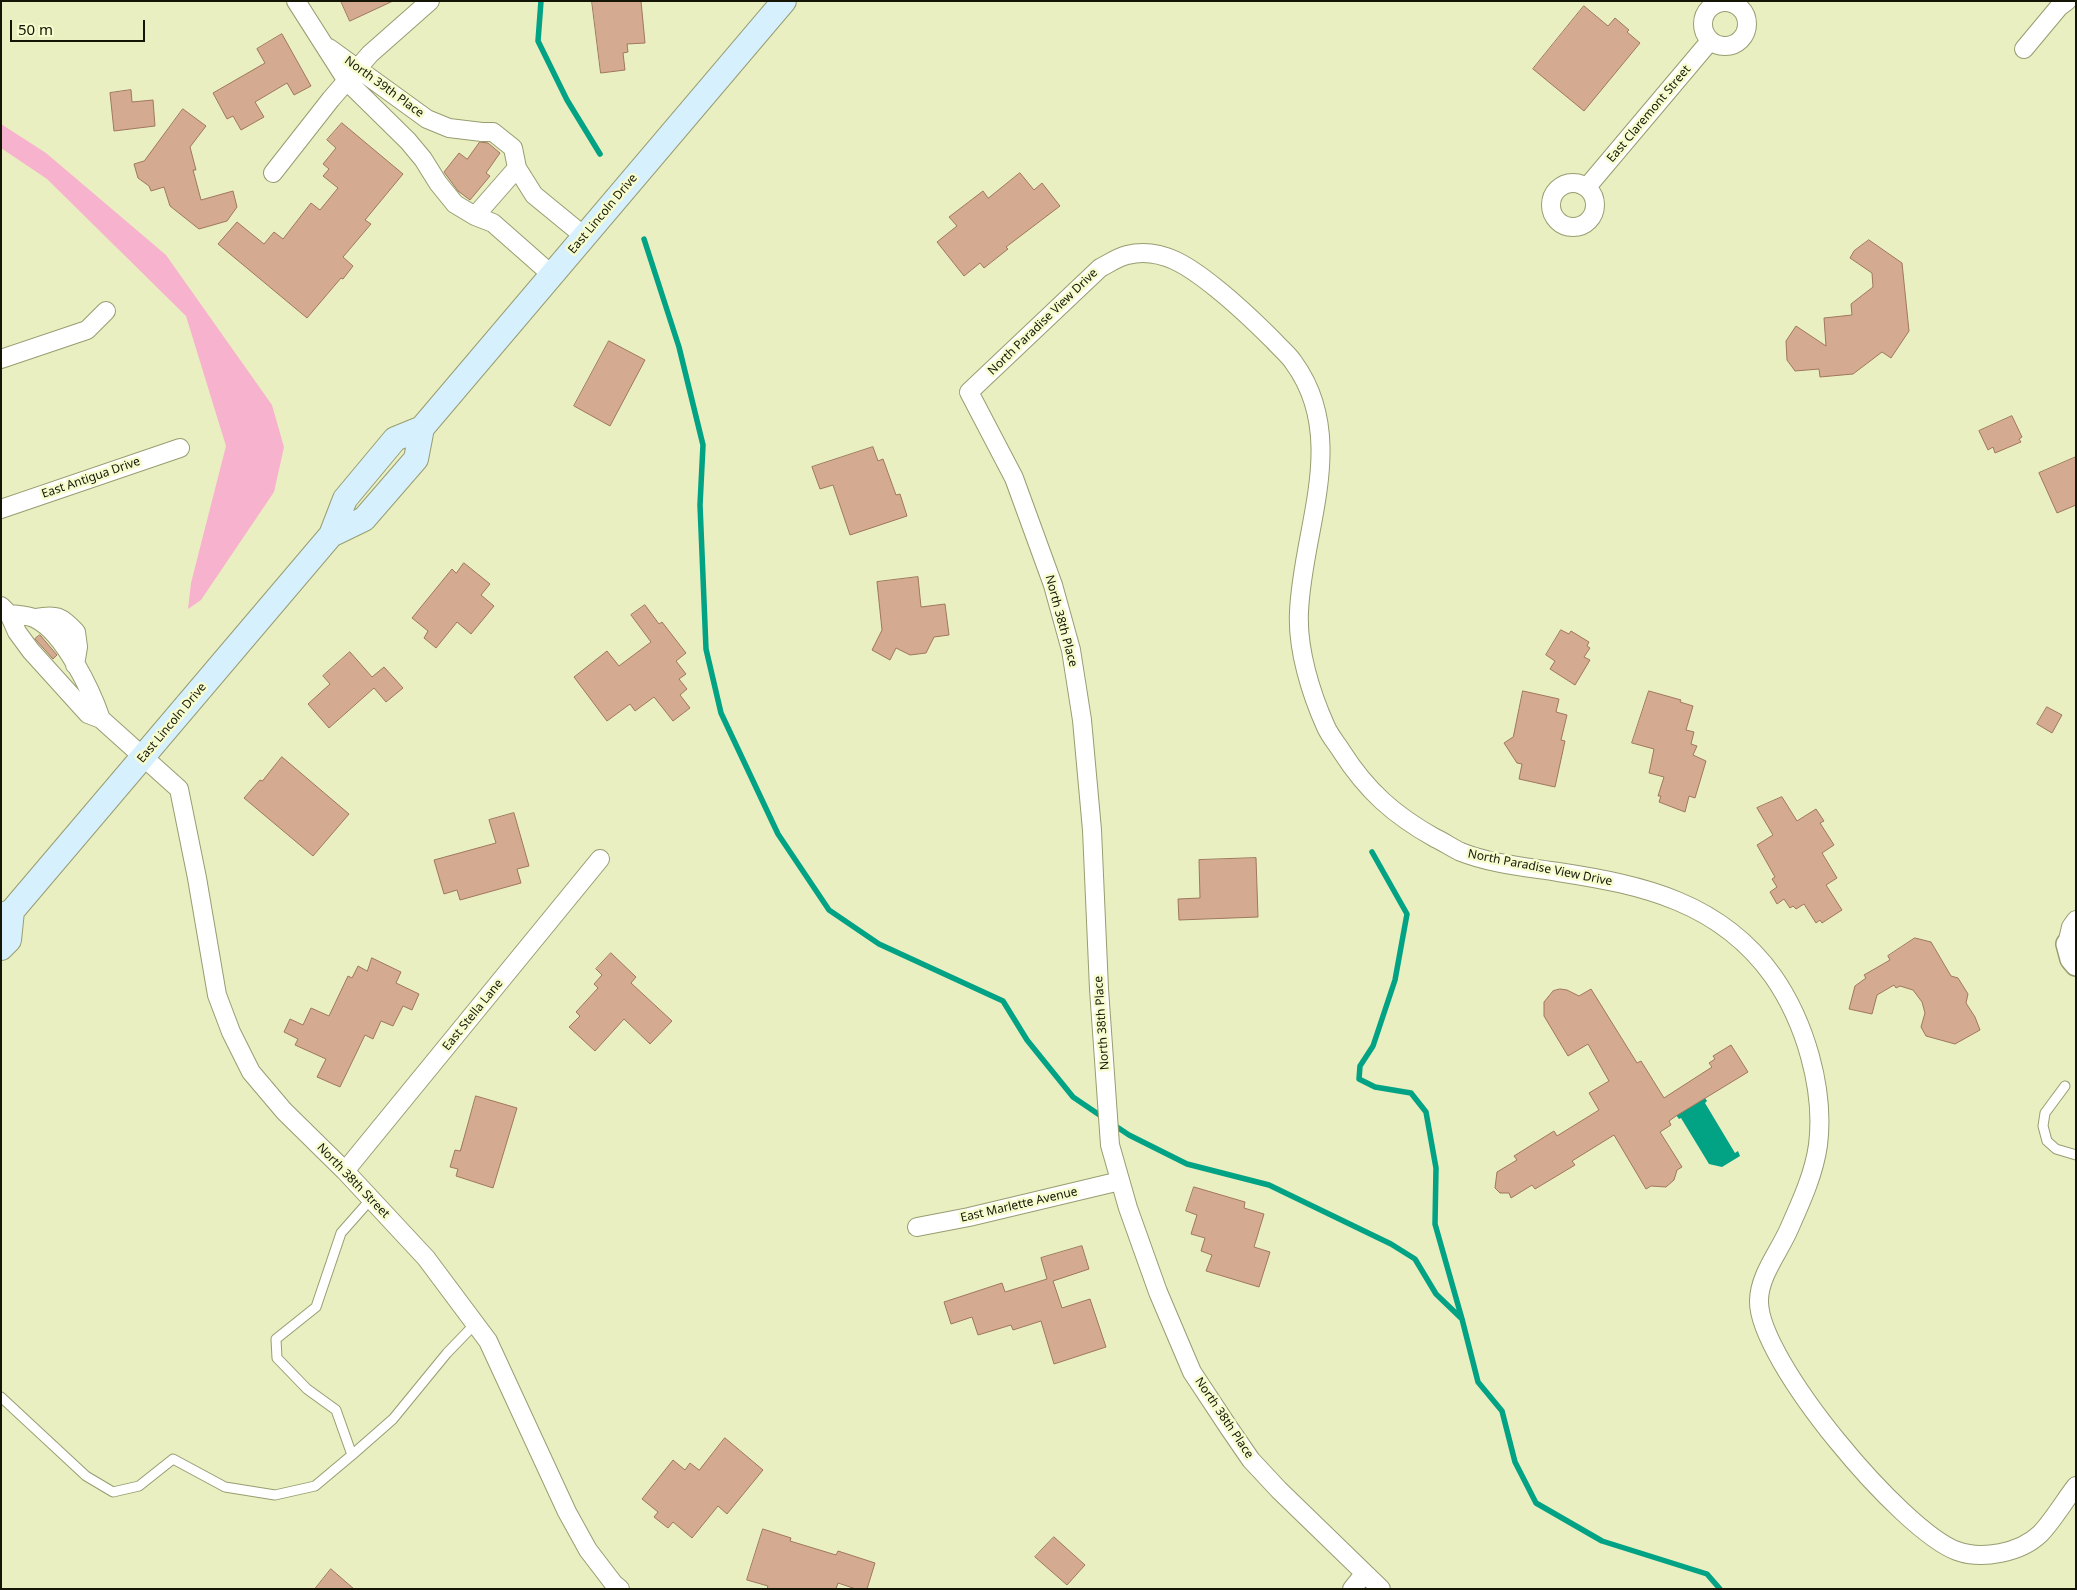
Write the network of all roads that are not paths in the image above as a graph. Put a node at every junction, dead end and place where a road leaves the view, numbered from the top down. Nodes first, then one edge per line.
1 (296, 1) edge
2 (430, 1) edge
3 (784, 1) edge
4 (2067, 1) edge
5 (1704, 6) edge
6 (1710, 41) junction
7 (2024, 49) dead end
8 (352, 74) junction
9 (517, 168) junction
10 (273, 173) dead end
11 (1587, 187) dead end
12 (476, 216) junction
13 (584, 236) junction
14 (552, 275) junction
15 (106, 311) dead end
16 (1, 359) edge
17 (969, 392) joint
18 (180, 448) dead end
19 (1, 509) edge
20 (5, 610) edge
21 (109, 726) junction
22 (143, 757) junction
23 (600, 859) dead end
24 (7, 914) edge
25 (2076, 920) edge
26 (2067, 944) joint
27 (1, 948) edge
28 (2076, 965) edge
29 (2065, 1086) dead end
30 (2076, 1155) edge
31 (345, 1171) junction
32 (1120, 1181) junction
33 (371, 1199) junction
34 (917, 1227) dead end
35 (475, 1324) junction
36 (1, 1397) edge
37 (352, 1455) junction
38 (2076, 1486) edge
39 (1364, 1574) junction
40 (620, 1589) edge
41 (1352, 1589) edge
42 (1381, 1589) edge

1 - 8 street, North 39th Place
2 - 8 street
3 - 13 main road, East Lincoln Drive
4 - 7 street
5 - 6 street
5 - 6 street
6 - 11 street, East Claremont Street
8 - 9 street, North 39th Place
8 - 10 street
8 - 12 street, North 39th Place
9 - 12 street
9 - 13 street, North 39th Place
12 - 14 street, North 39th Place
13 - 14 main road, East Lincoln Drive
14 - 22 main road, East Lincoln Drive
15 - 16 street
17 - 32 street, North 38th Place
17 - 38 street, North Paradise View Drive
18 - 19 street, East Antigua Drive
20 - 21 street
20 - 21 street
21 - 22 street
22 - 24 main road, East Lincoln Drive
22 - 31 street, North 38th Street
23 - 31 street, East Stella Lane
24 - 27 main road, East Lincoln Drive
25 - 26 street
26 - 28 street
29 - 30 lane
31 - 33 street, North 38th Street
32 - 34 street, East Marlette Avenue
32 - 39 street, North 38th Place
33 - 35 street, North 38th Street
33 - 37 lane
35 - 37 lane
35 - 40 street, North 38th Street
36 - 37 lane
39 - 41 street
39 - 42 street, North 38th Place

